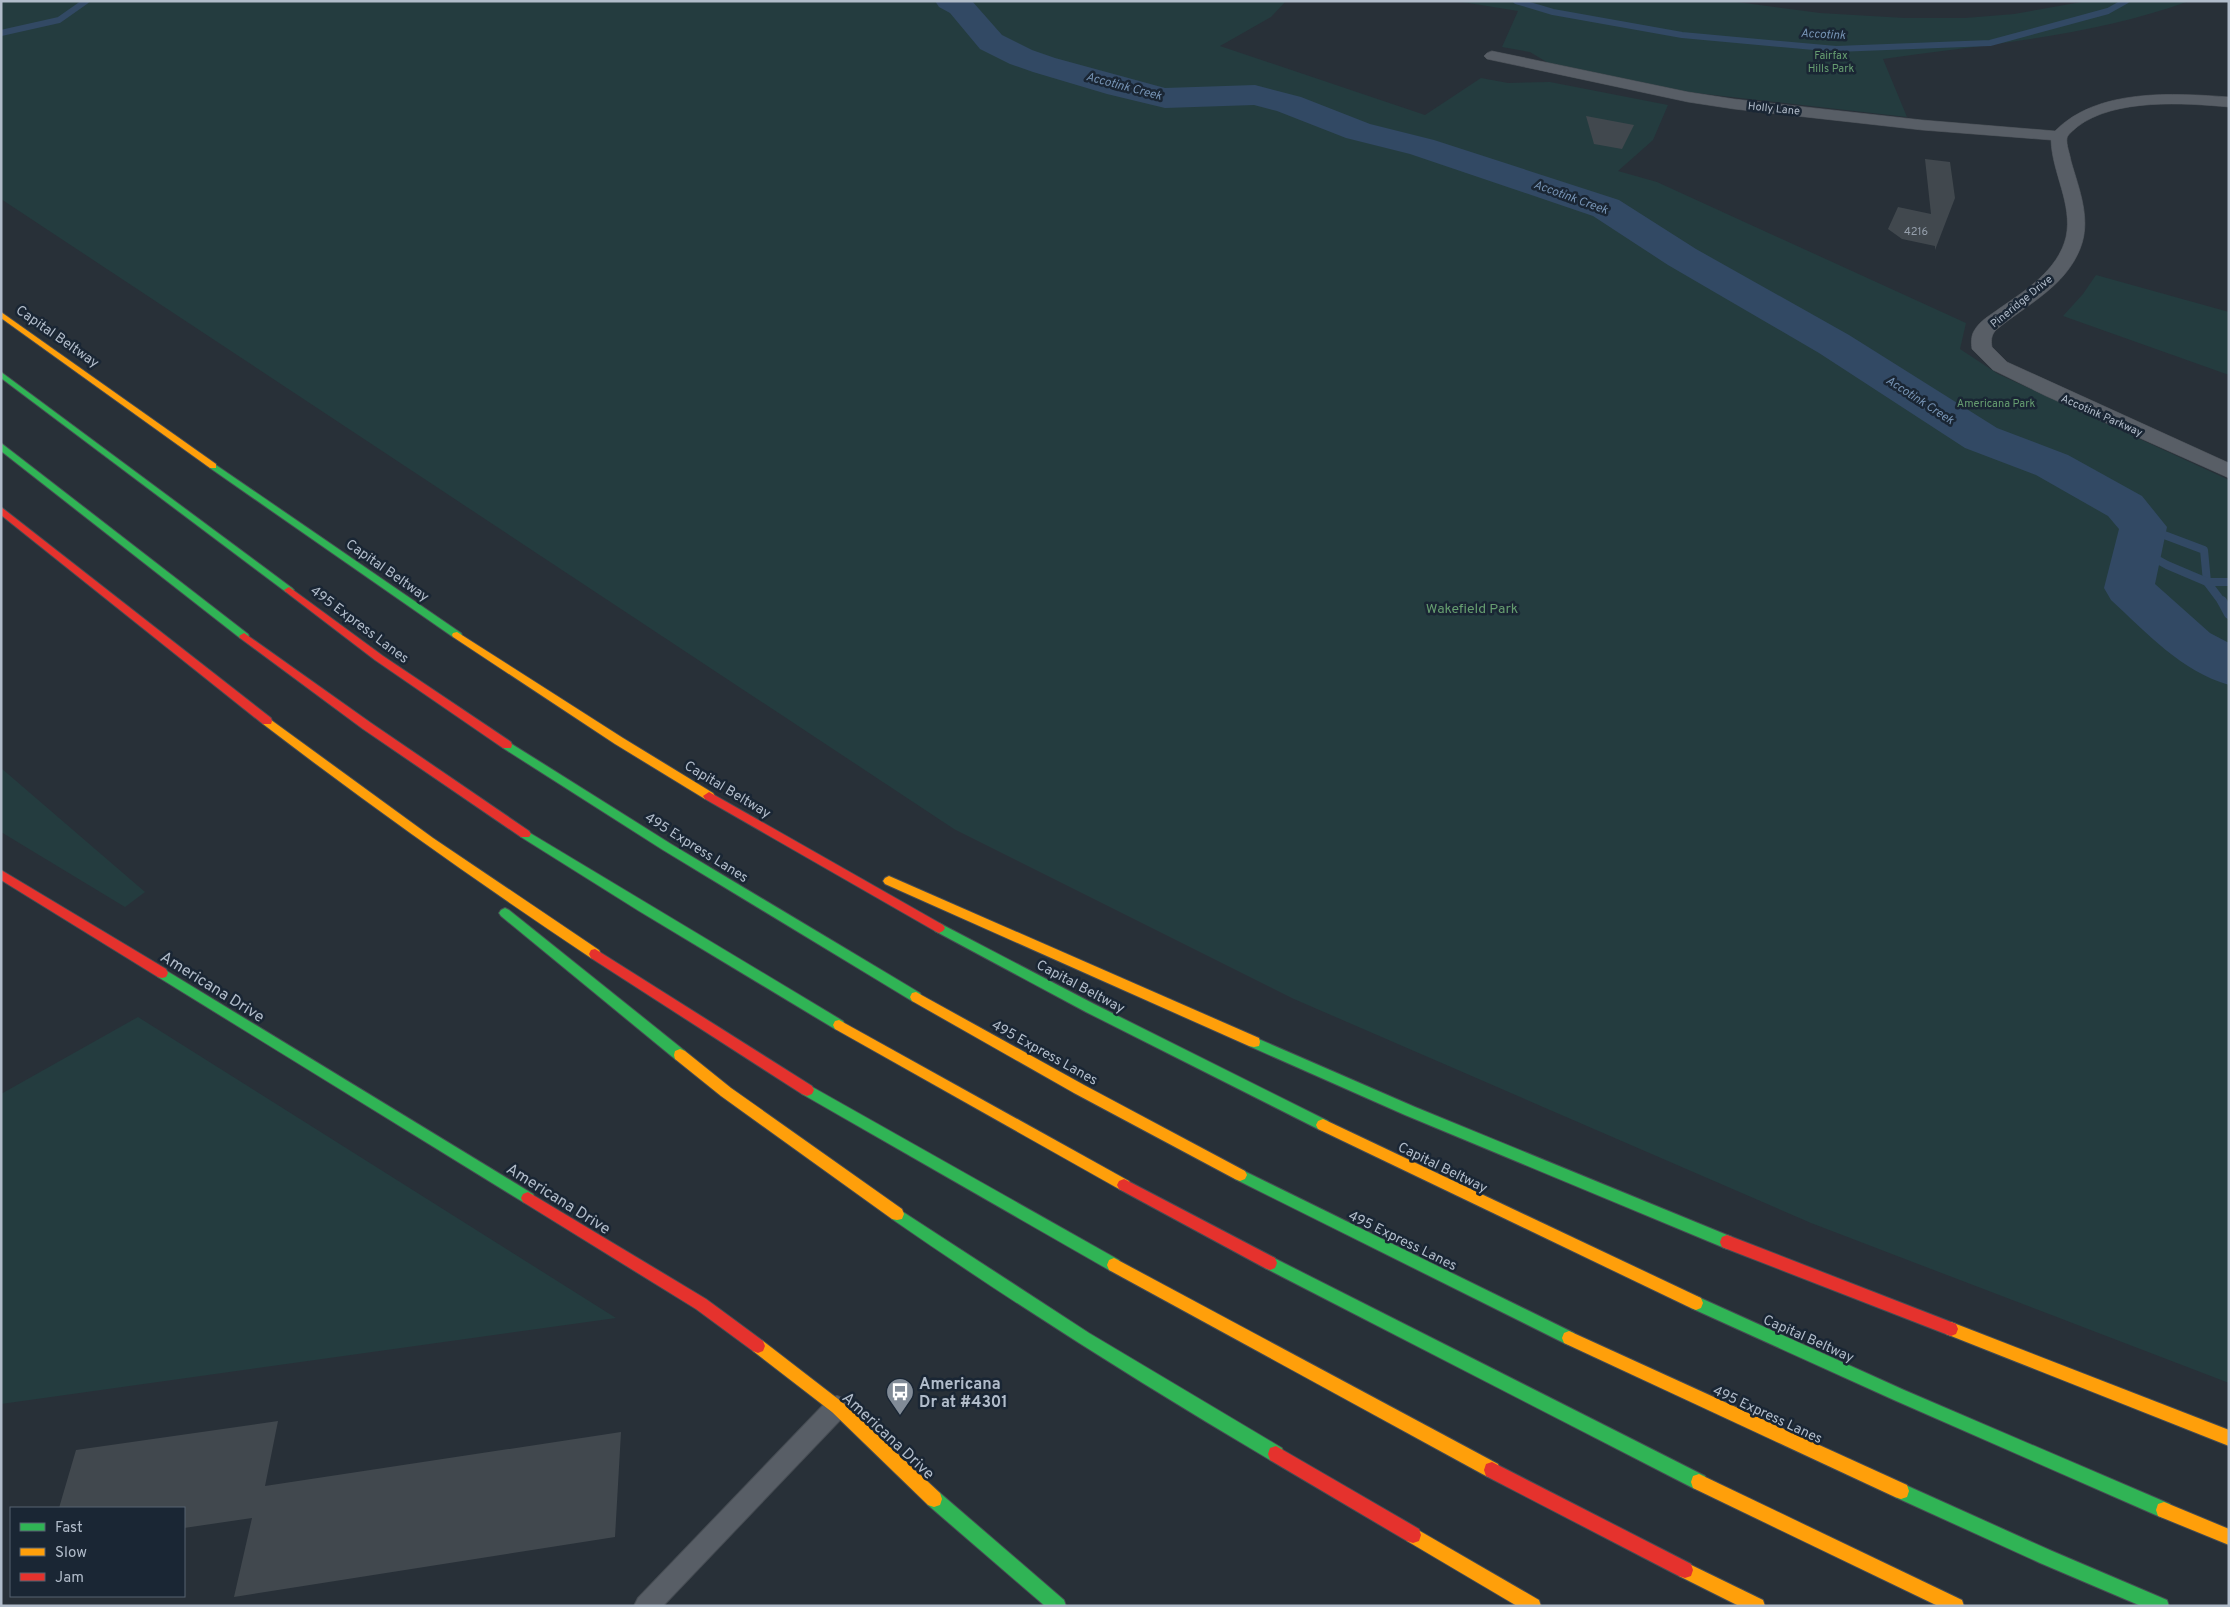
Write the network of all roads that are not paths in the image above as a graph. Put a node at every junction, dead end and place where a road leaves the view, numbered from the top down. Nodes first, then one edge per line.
1 (1492, 56) dead end
2 (2229, 102) edge
3 (2059, 136) junction
4 (1, 314) edge
5 (1982, 350) joint
6 (1, 374) edge
7 (1, 446) edge
8 (2229, 471) edge
9 (1, 510) edge
10 (339, 777) junction
11 (741, 816) junction
12 (851, 864) dead end
13 (1, 874) edge
14 (878, 877) dead end
15 (470, 884) dead end
16 (492, 903) dead end
17 (836, 1407) junction
18 (2229, 1438) edge
19 (2229, 1537) edge
20 (646, 1606) edge
21 (1058, 1606) edge
22 (1533, 1606) edge
23 (1757, 1606) edge
24 (1956, 1606) edge
25 (2162, 1606) edge

1 - 3 street, Holly Lane
2 - 3 street
3 - 5 street, Pineridge Drive
4 - 11 main road, Capital Beltway
5 - 8 street, Accotink Parkway
6 - 25 main road, 495 Express Lanes
7 - 24 main road
9 - 10 main road
10 - 15 main road
10 - 23 main road
11 - 12 main road
11 - 19 main road, Capital Beltway
13 - 17 main road, Americana Drive
14 - 18 main road
16 - 22 main road
17 - 20 lane
17 - 21 main road, Americana Drive

